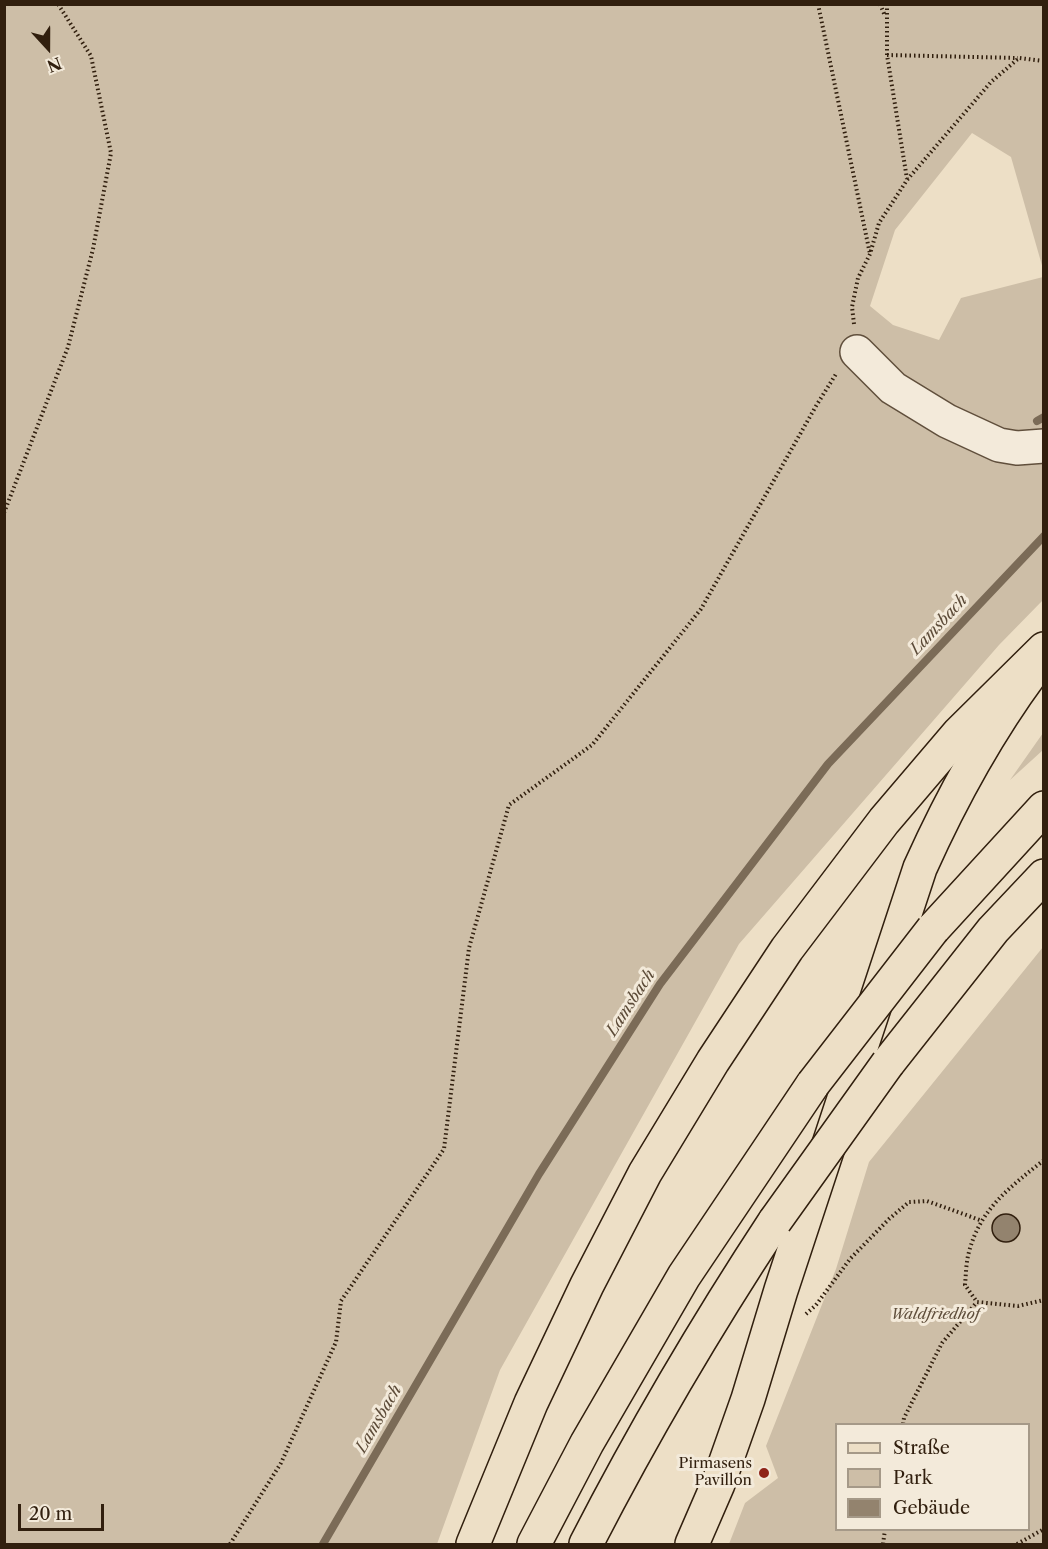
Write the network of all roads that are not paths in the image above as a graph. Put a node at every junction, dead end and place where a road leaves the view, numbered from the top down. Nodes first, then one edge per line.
1 (857, 352) dead end
2 (1044, 446) edge
3 (1044, 649) edge
4 (1044, 656) edge
5 (1044, 808) edge
6 (1044, 876) edge
7 (473, 1545) edge
8 (534, 1545) edge
9 (586, 1545) edge
10 (692, 1545) edge

1 - 2 lane
3 - 7 main road
4 - 10 main road
5 - 8 main road, bridge
6 - 9 main road, bridge

